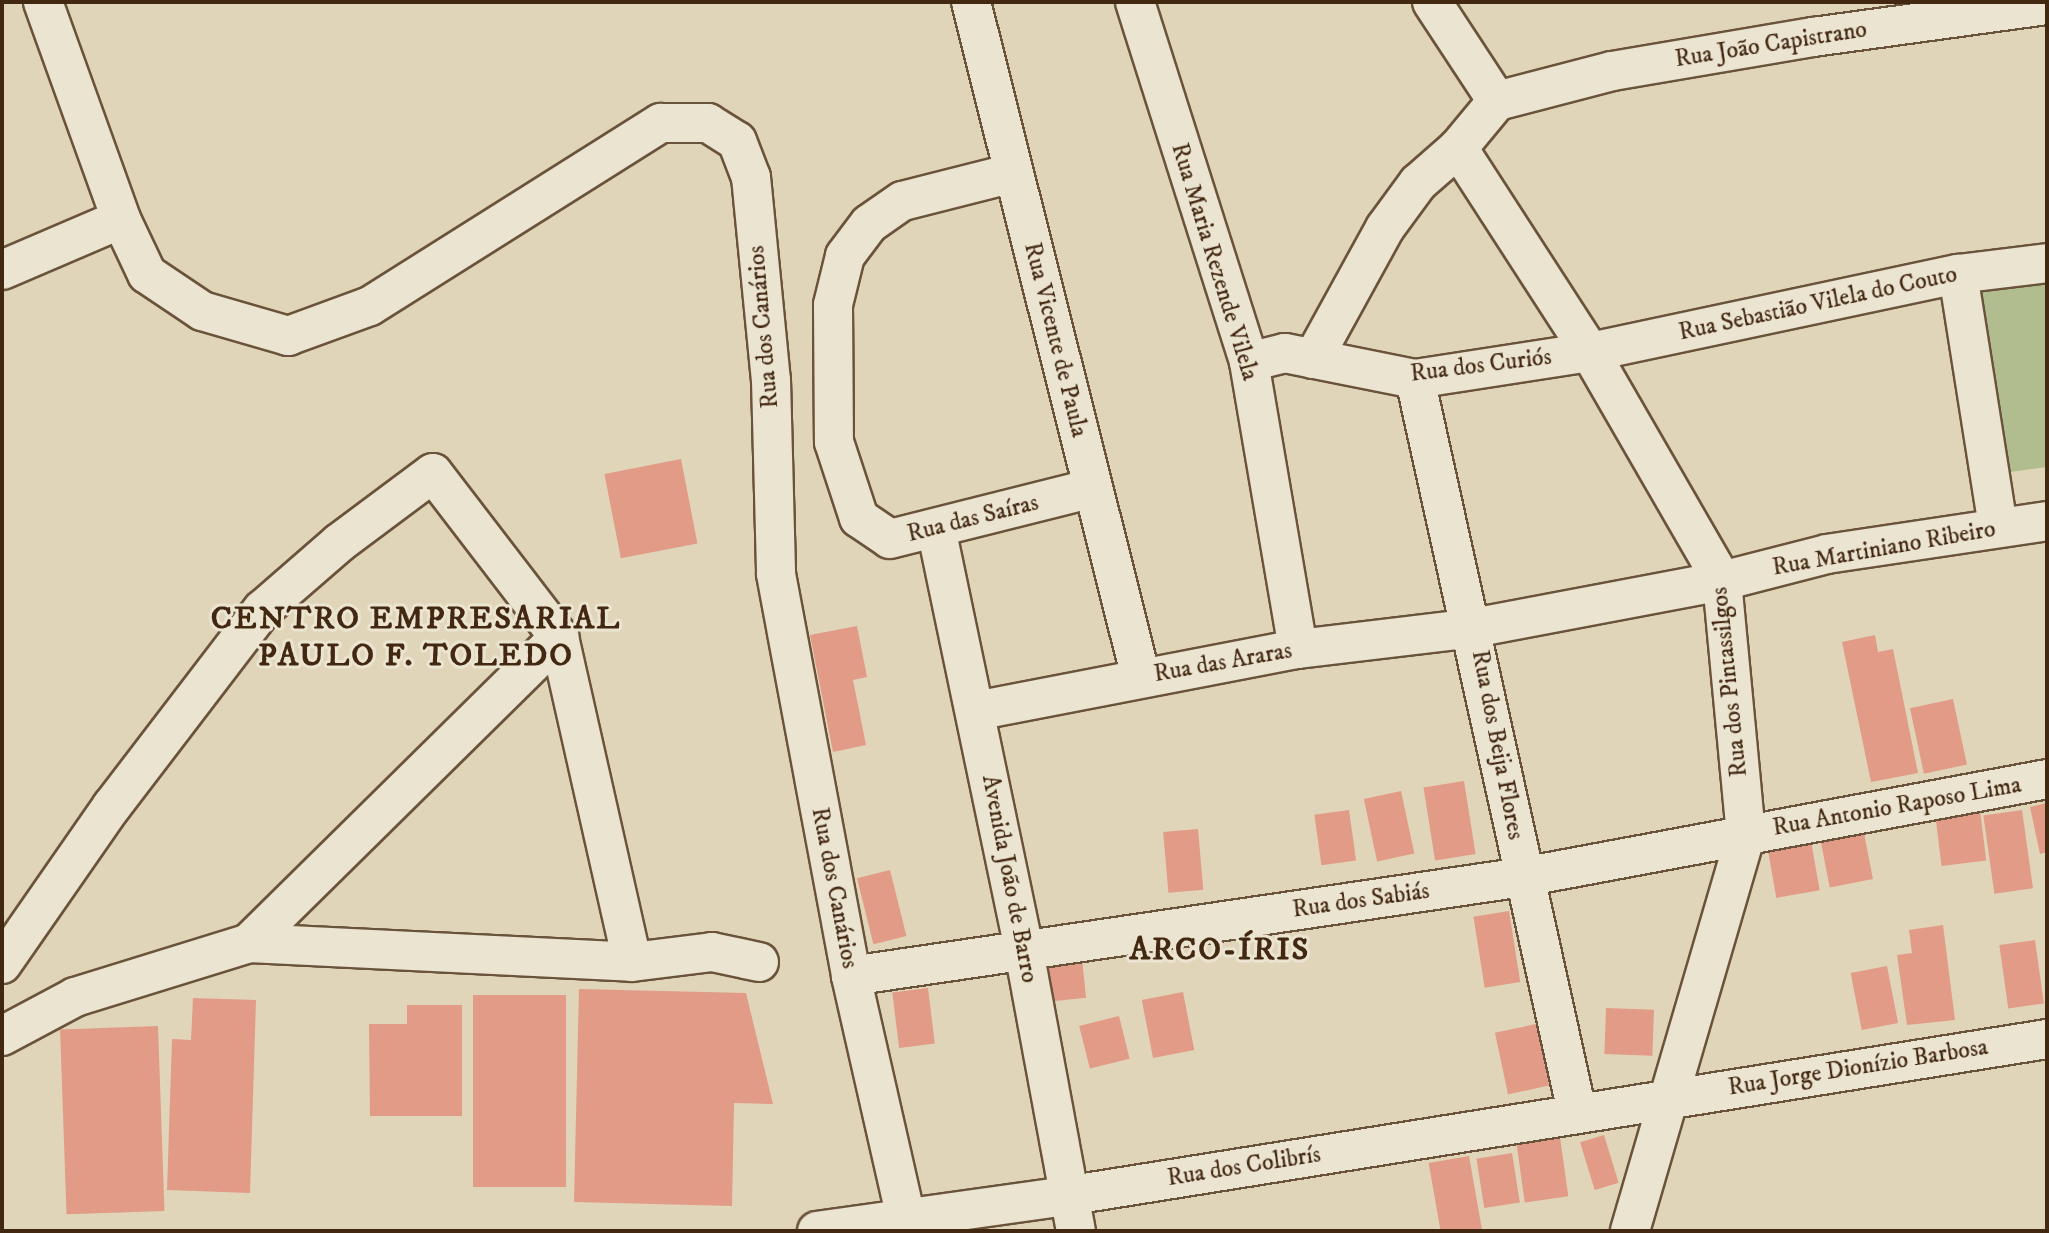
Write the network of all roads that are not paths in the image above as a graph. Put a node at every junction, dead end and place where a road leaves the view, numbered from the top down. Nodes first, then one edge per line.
1 (43, 2) edge
2 (971, 2) edge
3 (1135, 2) edge
4 (1432, 2) edge
5 (2047, 5) edge
6 (1497, 101) junction
7 (1458, 148) junction
8 (1013, 173) junction
9 (121, 219) junction
10 (2047, 263) edge
11 (2, 270) edge
12 (1958, 274) junction
13 (1590, 352) junction
14 (1313, 359) junction
15 (1249, 362) junction
16 (1415, 379) junction
17 (1093, 488) junction
18 (2047, 520) edge
19 (1998, 527) junction
20 (936, 528) junction
21 (1722, 581) junction
22 (1473, 628) junction
23 (559, 637) junction
24 (1298, 649) junction
25 (1141, 678) junction
26 (975, 711) junction
27 (2047, 779) edge
28 (1746, 834) junction
29 (1523, 877) junction
30 (249, 943) junction
31 (1024, 951) junction
32 (632, 962) junction
33 (759, 962) dead end
34 (2, 964) edge
35 (851, 976) junction
36 (2, 1036) edge
37 (2047, 1039) edge
38 (1670, 1098) junction
39 (1577, 1112) junction
40 (1074, 1213) edge
41 (908, 1225) edge
42 (817, 1231) edge
43 (1630, 1231) edge

1 - 9 street, Rua dos Canários
2 - 8 street, Rua Vicente de Paula
3 - 15 street, Rua Maria Rezende Vilela
4 - 6 street
5 - 6 street, Rua João Capistrano
6 - 7 street
7 - 13 street, Rua dos Pintassilgos
7 - 14 street
8 - 17 street, Rua Vicente de Paula
8 - 20 street, Rua das Saíras
9 - 11 street
9 - 35 street, Rua dos Canários
10 - 12 street, Rua Sebastião Vilela do Couto
12 - 13 street, Rua Sebastião Vilela do Couto
12 - 19 street
13 - 16 street, Rua dos Curiós
13 - 21 street, Rua dos Pintassilgos
14 - 15 street, Rua dos Curiós
14 - 16 street, Rua dos Curiós
15 - 24 street, Rua Maria Rezende Vilela
16 - 22 street, Rua dos Beija Flores
17 - 20 street, Rua das Saíras
17 - 25 street, Rua Vicente de Paula
18 - 19 street, Rua Martiniano Ribeiro
19 - 21 street, Rua Martiniano Ribeiro
20 - 26 street, Avenida João de Barro
21 - 22 street, Rua Martiniano Ribeiro
21 - 28 street, Rua dos Pintassilgos
22 - 24 street, Rua das Araras
22 - 29 street, Rua dos Beija Flores
23 - 30 street
23 - 32 street
23 - 34 street
24 - 25 street, Rua das Araras
25 - 26 street, Rua das Araras
26 - 31 street, Avenida João de Barro
27 - 28 street, Rua Antonio Raposo Lima
28 - 29 street, Rua dos Sabiás
28 - 38 street, Rua dos Pintassilgos
29 - 31 street, Rua dos Sabiás
29 - 39 street, Rua dos Beija Flores
30 - 32 street
30 - 36 street
31 - 35 street, Rua dos Sabiás
31 - 40 street, Avenida João de Barro
32 - 33 street
35 - 41 street, Rua dos Canários
37 - 38 street, Rua Jorge Dionízio Barbosa
38 - 39 street, Rua dos Colibrís
38 - 43 street, Rua dos Pintassilgos
39 - 40 street, Rua dos Colibrís
40 - 41 street, Rua dos Colibrís
41 - 42 street, Rua dos Colibrís

